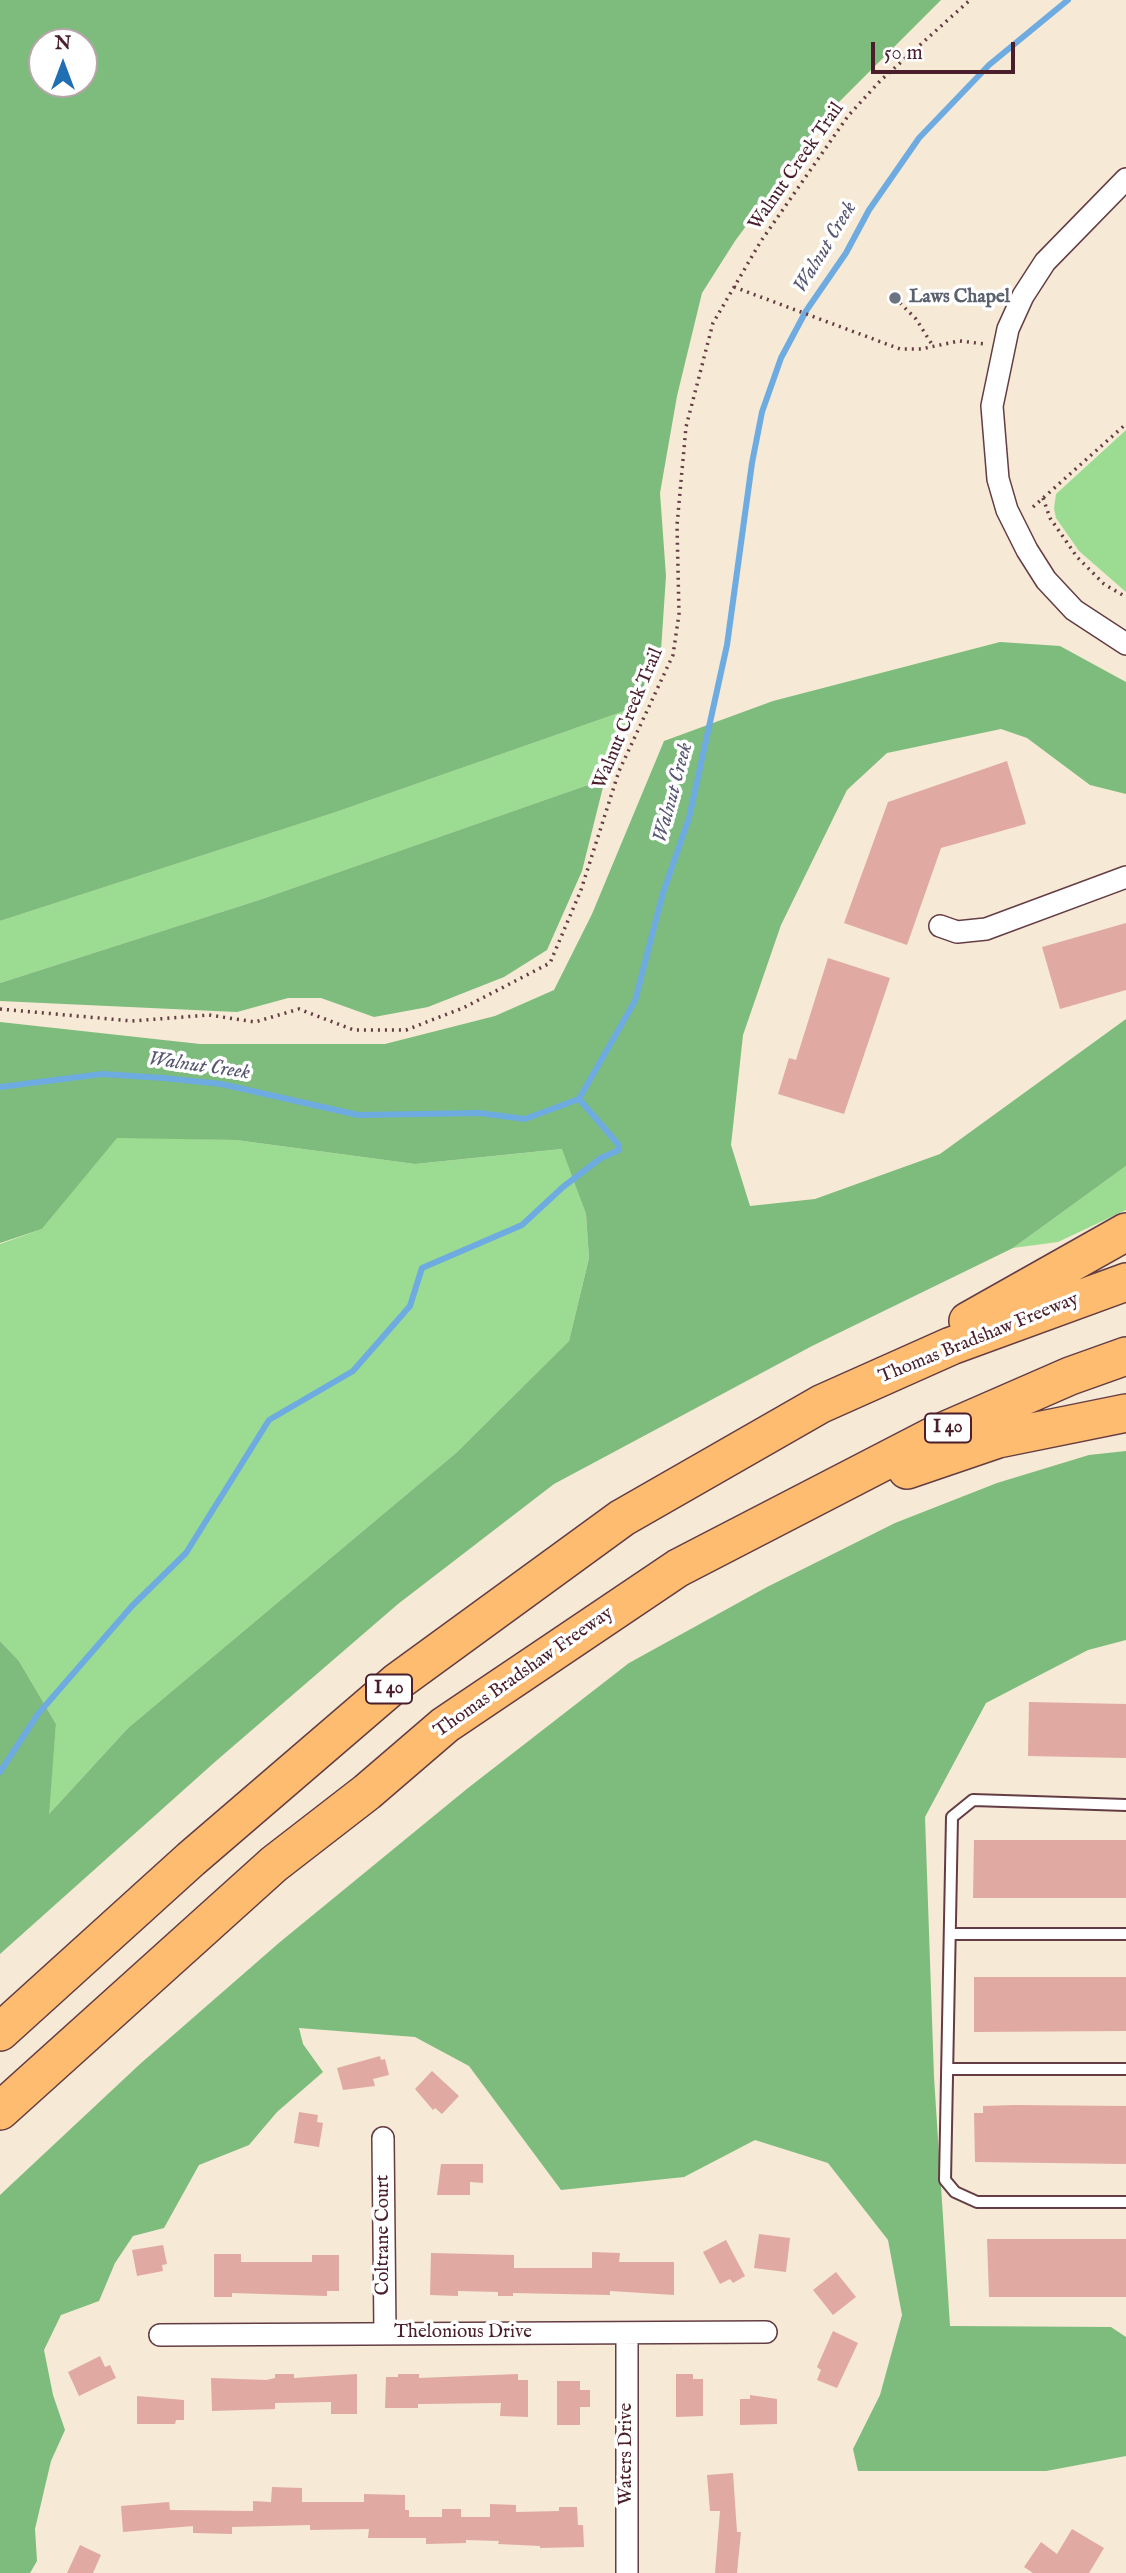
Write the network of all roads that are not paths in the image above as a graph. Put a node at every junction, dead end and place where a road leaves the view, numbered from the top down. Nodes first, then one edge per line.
1 (1126, 179) edge
2 (1126, 645) edge
3 (1126, 877) edge
4 (940, 926) dead end
5 (1126, 1232) edge
6 (1126, 1282) edge
7 (1126, 1356) edge
8 (821, 1404) junction
9 (1126, 1413) edge
10 (777, 1515) junction
11 (1126, 1805) edge
12 (950, 1934) junction
13 (1126, 1934) edge
14 (0, 2032) edge
15 (947, 2068) junction
16 (1126, 2069) edge
17 (0, 2111) edge
18 (383, 2138) dead end
19 (1126, 2202) edge
20 (766, 2332) dead end
21 (385, 2333) junction
22 (627, 2334) junction
23 (160, 2335) dead end
24 (627, 2573) edge

1 - 2 street
3 - 4 street
5 - 8 highway
6 - 8 highway, Thomas Bradshaw Freeway / I 40
7 - 10 highway, Thomas Bradshaw Freeway / I 40
8 - 14 highway, Thomas Bradshaw Freeway / I 40
9 - 10 highway
10 - 17 highway, Thomas Bradshaw Freeway / I 40
11 - 12 lane
12 - 13 lane
12 - 15 lane
15 - 16 lane
15 - 19 lane
18 - 21 street, Coltrane Court
20 - 22 street, Thelonious Drive
21 - 22 street, Thelonious Drive
21 - 23 street, Thelonious Drive
22 - 24 street, Waters Drive

